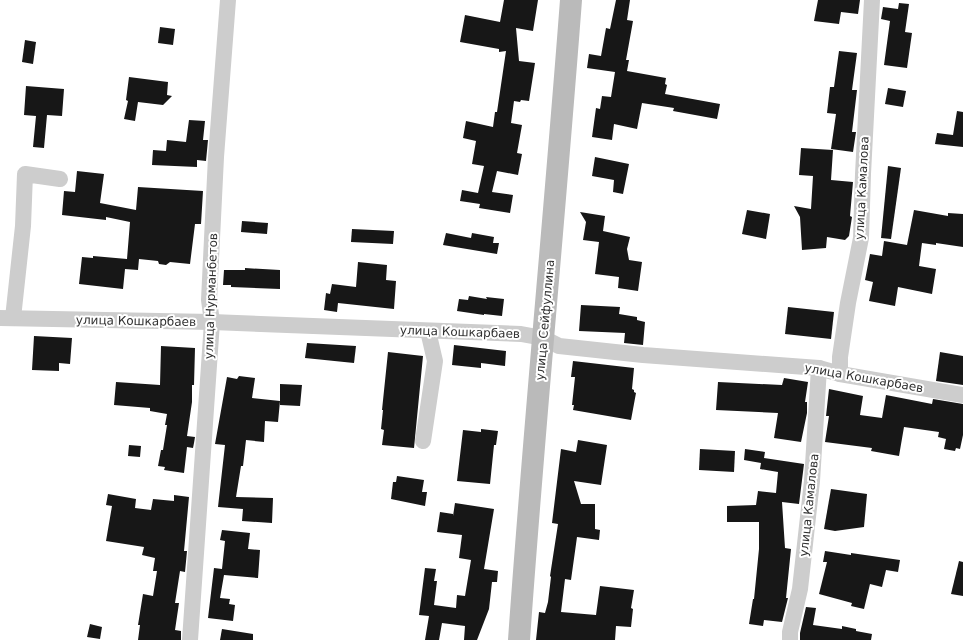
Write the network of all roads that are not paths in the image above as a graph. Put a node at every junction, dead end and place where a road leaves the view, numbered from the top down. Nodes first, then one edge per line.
1 (228, 0) edge
2 (571, 0) edge
3 (872, 0) edge
4 (60, 179) dead end
5 (6, 318) edge
6 (212, 322) junction
7 (428, 331) junction
8 (543, 338) junction
9 (820, 368) junction
10 (840, 374) junction
11 (963, 395) edge
12 (423, 441) dead end
13 (190, 640) edge
14 (519, 640) edge
15 (790, 640) edge

1 - 6 street, улица Нурманбетов
2 - 8 street, улица Сейфуллина
3 - 10 street, улица Камалова
4 - 5 street
5 - 6 street, улица Кошкарбаев
6 - 7 street, улица Кошкарбаев
6 - 13 street, улица Нурманбетов
7 - 8 street, улица Кошкарбаев
7 - 12 street
8 - 9 street, улица Кошкарбаев
8 - 14 street, улица Сейфуллина
9 - 10 street, улица Кошкарбаев
9 - 15 street, улица Камалова
10 - 11 street, улица Кошкарбаев

